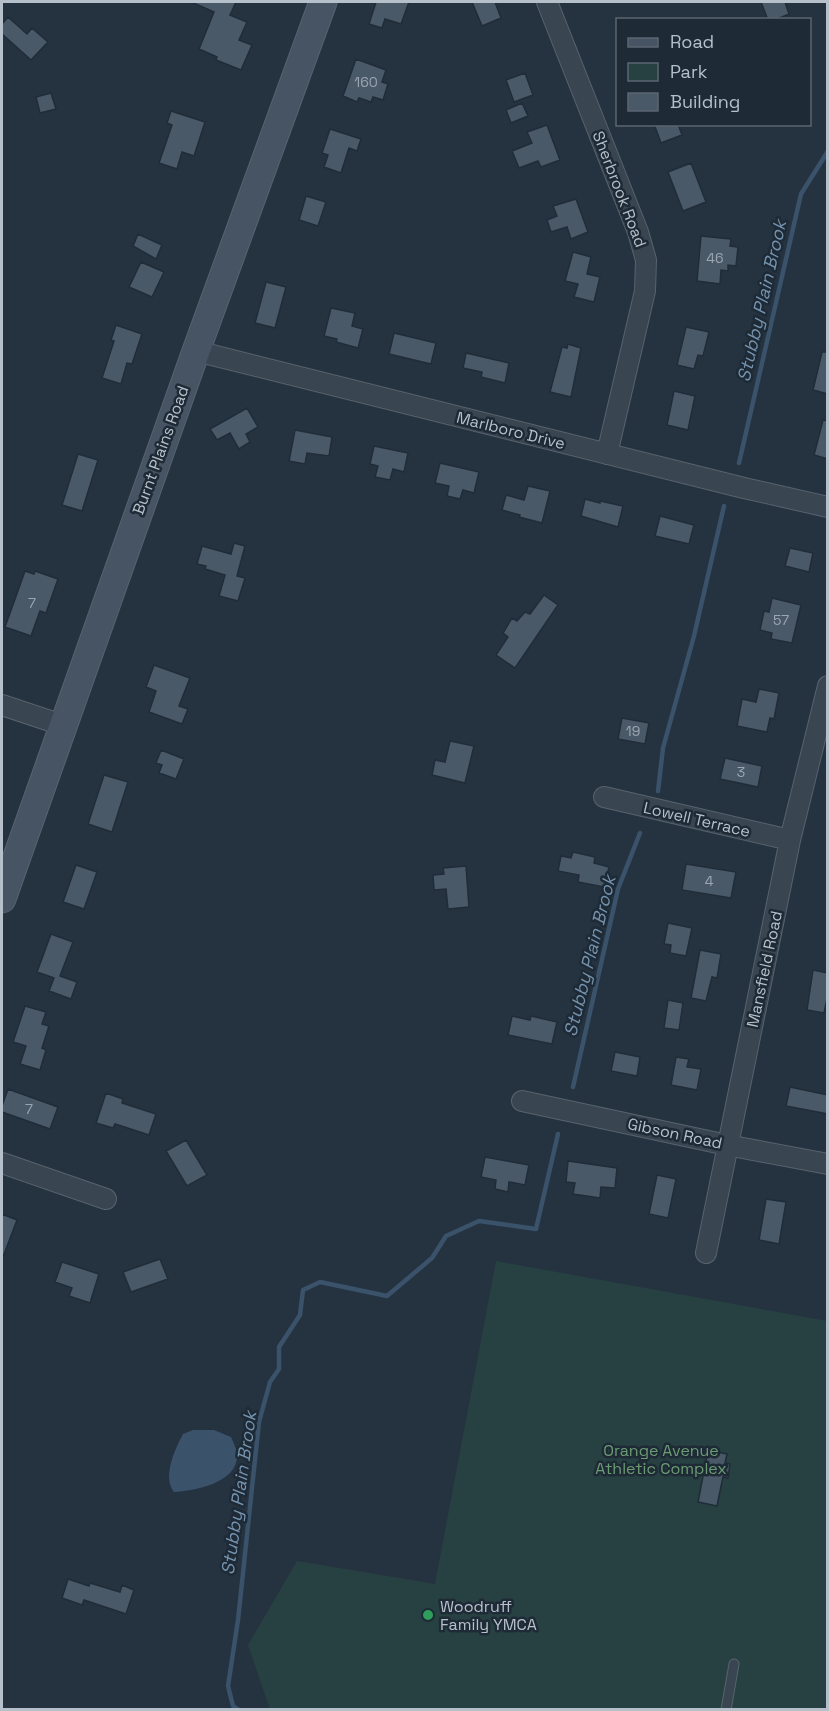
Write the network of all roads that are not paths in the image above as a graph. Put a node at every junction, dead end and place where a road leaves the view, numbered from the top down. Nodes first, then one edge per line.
1 (321, 2) edge
2 (547, 2) edge
3 (196, 351) junction
4 (607, 453) junction
5 (828, 507) edge
6 (827, 690) edge
7 (2, 705) edge
8 (62, 725) junction
9 (604, 797) dead end
10 (790, 840) junction
11 (2, 899) edge
12 (522, 1101) dead end
13 (727, 1145) junction
14 (2, 1163) edge
15 (828, 1164) edge
16 (106, 1199) dead end
17 (706, 1253) dead end
18 (734, 1664) dead end
19 (726, 1710) edge

1 - 3 main road, Burnt Plains Road
2 - 4 street, Sherbrook Road
3 - 4 street, Marlboro Drive
3 - 8 main road, Burnt Plains Road
4 - 5 street, Marlboro Drive
6 - 10 street, Mansfield Road
7 - 8 street
8 - 11 main road, Burnt Plains Road
9 - 10 street, Lowell Terrace
10 - 13 street, Mansfield Road
12 - 13 street, Gibson Road
13 - 15 street, Gibson Road
13 - 17 street, Mansfield Road
14 - 16 street
18 - 19 lane

